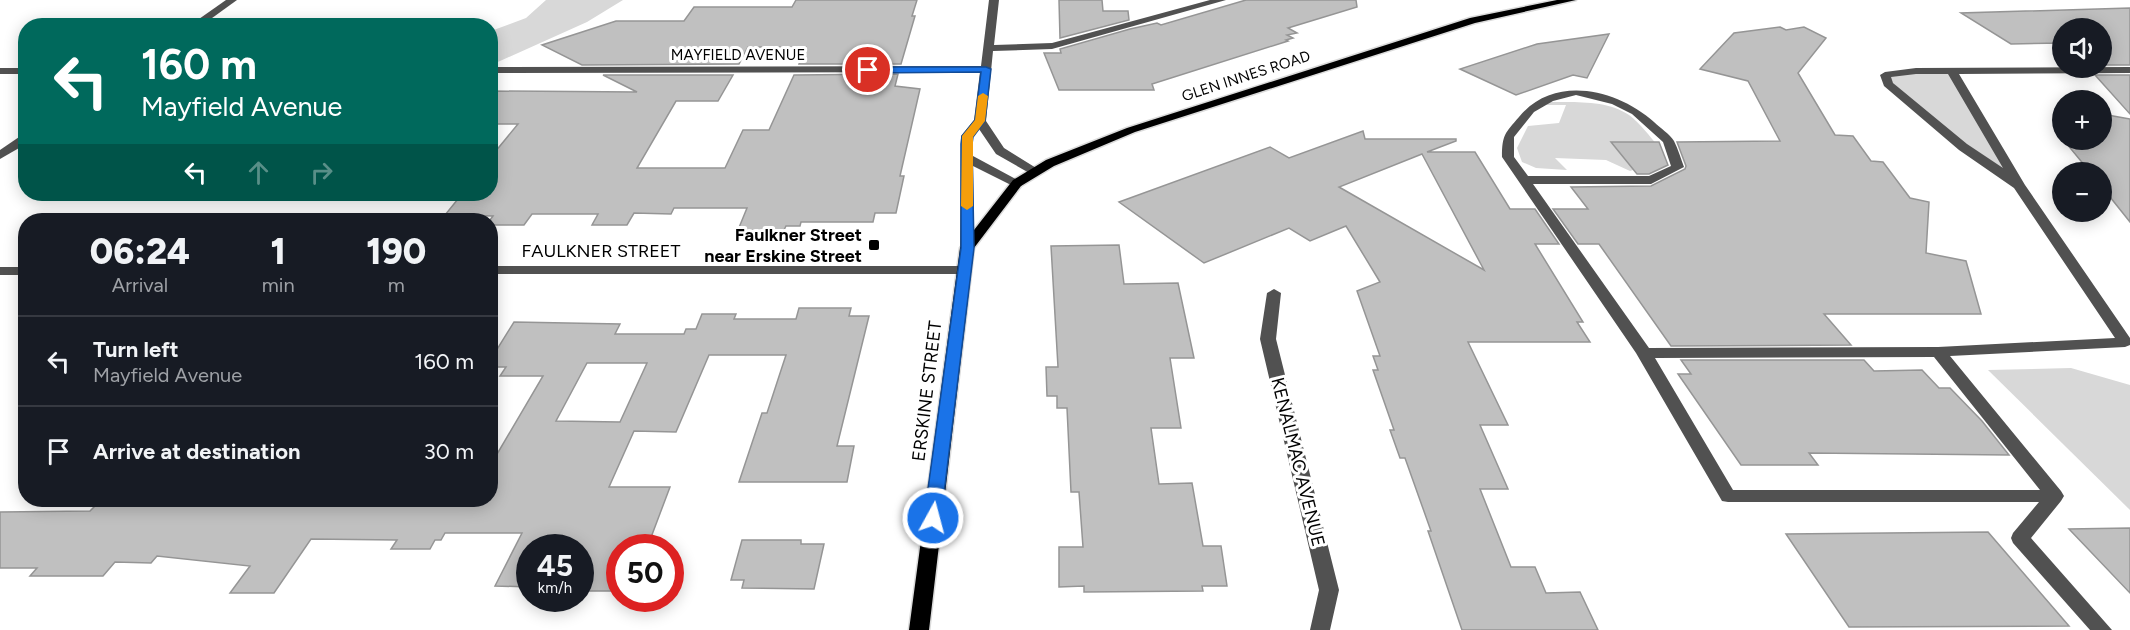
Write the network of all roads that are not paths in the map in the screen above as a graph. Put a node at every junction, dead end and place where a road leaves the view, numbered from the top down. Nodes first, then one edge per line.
1 (232, 0) edge
2 (994, 0) edge
3 (1221, 0) edge
4 (1571, 0) edge
5 (206, 18) edge
6 (988, 48) junction
7 (986, 69) junction
8 (498, 70) edge
9 (2130, 70) edge
10 (0, 71) edge
11 (18, 71) edge
12 (1952, 72) junction
13 (980, 121) junction
14 (18, 143) edge
15 (0, 155) edge
16 (966, 157) junction
17 (1035, 171) junction
18 (1525, 180) junction
19 (1017, 183) junction
20 (2019, 185) junction
21 (967, 248) junction
22 (498, 270) edge
23 (963, 270) junction
24 (0, 271) edge
25 (18, 271) edge
26 (1274, 293) dead end
27 (1938, 352) junction
28 (1644, 353) junction
29 (2055, 496) junction
30 (919, 630) edge
31 (1320, 630) edge
32 (2102, 630) edge

1 - 5 street
2 - 6 street, ERSKINE STREET
3 - 6 street
4 - 17 main road, GLEN INNES ROAD
6 - 7 street, ERSKINE STREET
7 - 8 street, MAYFIELD AVENUE
7 - 13 street, ERSKINE STREET
9 - 12 street
10 - 11 street
12 - 20 street
12 - 20 street
13 - 16 street, ERSKINE STREET
13 - 17 street
14 - 15 street
16 - 19 street
16 - 21 street, ERSKINE STREET
17 - 19 main road, GLEN INNES ROAD
18 - 18 street
18 - 28 street
19 - 21 main road, GLEN INNES ROAD
20 - 27 street
21 - 23 main road, ERSKINE STREET
22 - 23 street, FAULKNER STREET
23 - 30 main road, ERSKINE STREET
24 - 25 street
26 - 31 street, KENALMAC AVENUE
27 - 28 street
27 - 29 street
28 - 29 street
29 - 32 street

